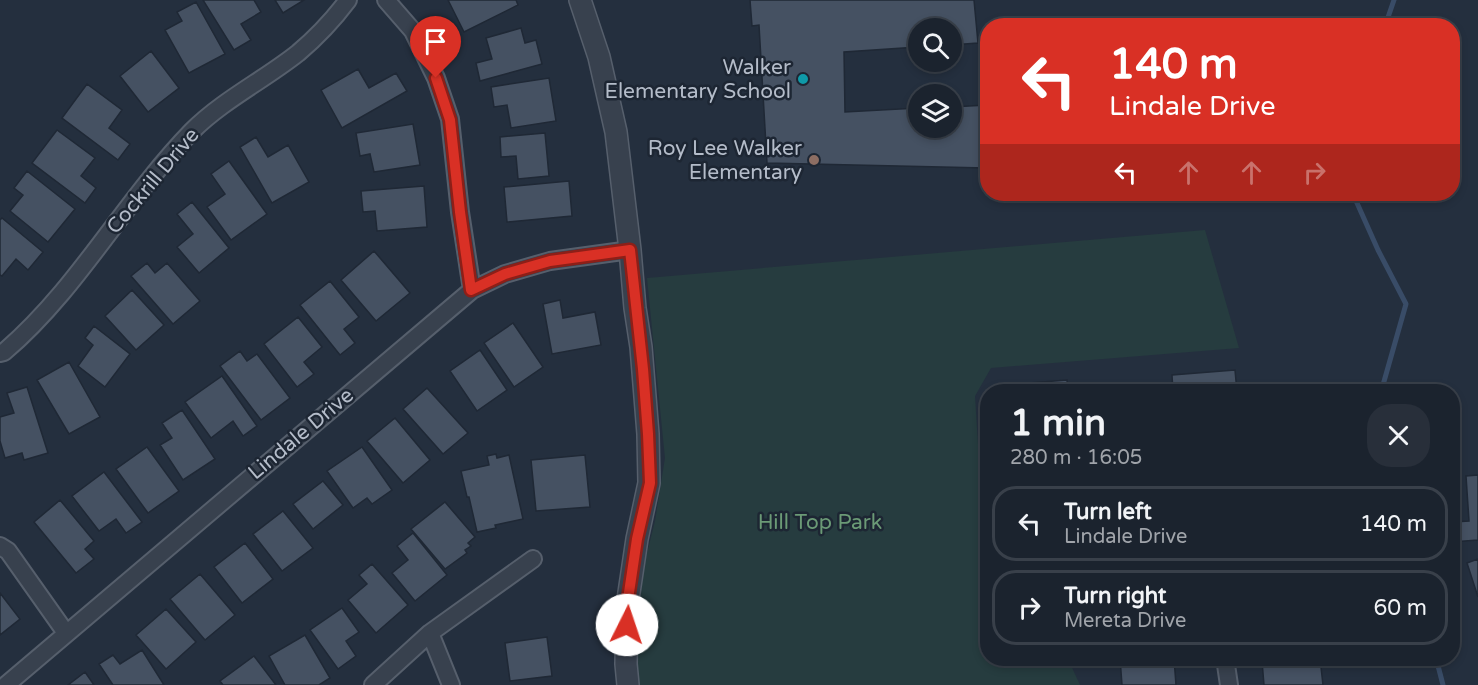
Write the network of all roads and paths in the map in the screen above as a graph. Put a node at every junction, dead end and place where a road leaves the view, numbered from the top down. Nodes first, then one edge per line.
1 (348, 0) edge
2 (386, 0) edge
3 (580, 0) edge
4 (630, 250) junction
5 (471, 290) junction
6 (0, 353) edge
7 (0, 546) edge
8 (533, 559) dead end
9 (66, 633) junction
10 (430, 633) junction
11 (1226, 666) edge
12 (6, 685) edge
13 (373, 685) edge
14 (451, 685) edge
15 (628, 685) edge
16 (1229, 685) edge

1 - 6 street, Cockrill Drive
2 - 5 street
3 - 4 street
4 - 5 street, Lindale Drive
4 - 15 street
5 - 9 street, Lindale Drive
7 - 9 street
8 - 10 street
9 - 12 street, Lindale Drive
10 - 13 street
10 - 14 street
11 - 16 street

